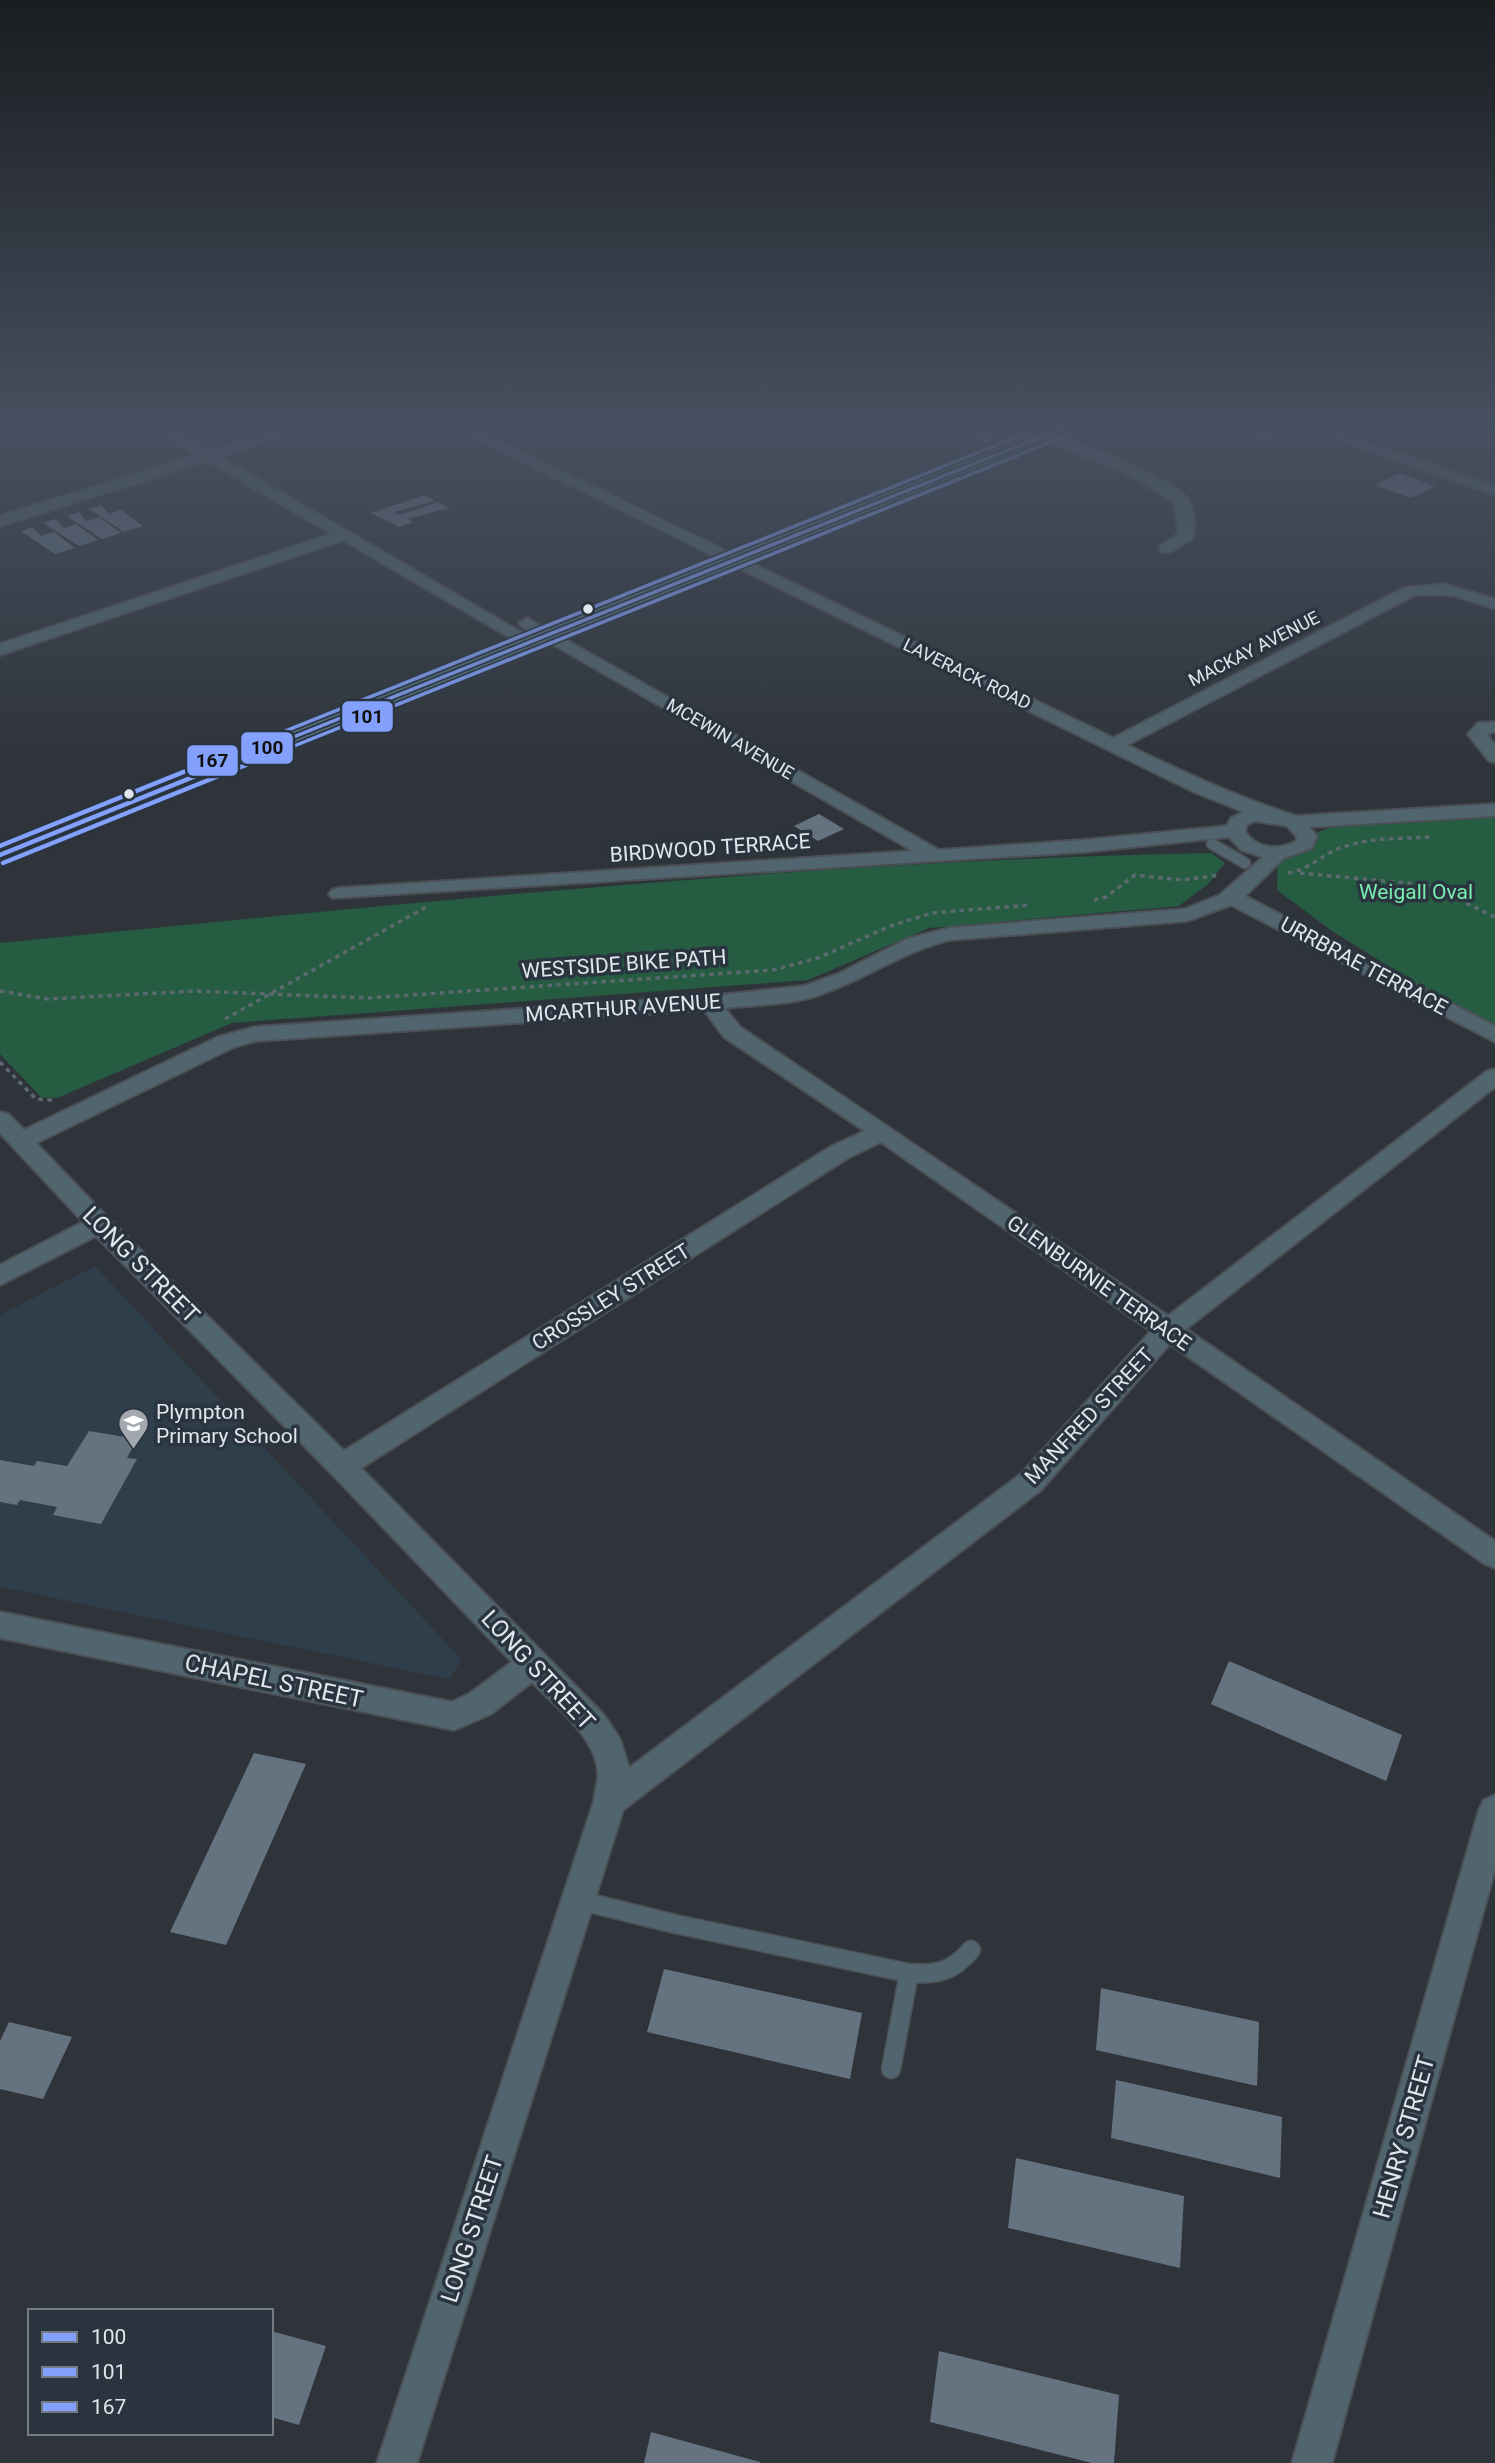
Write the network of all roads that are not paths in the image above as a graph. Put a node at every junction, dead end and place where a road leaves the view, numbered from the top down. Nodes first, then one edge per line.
1 (326, 541) edge
2 (355, 541) edge
3 (690, 541) edge
4 (758, 541) edge
5 (758, 541) edge
6 (1179, 541) edge
7 (1165, 549) dead end
8 (721, 556) junction
9 (1495, 604) edge
10 (528, 633) junction
11 (0, 650) edge
12 (1495, 727) edge
13 (1114, 745) junction
14 (1495, 757) edge
15 (1201, 788) junction
16 (1495, 810) edge
17 (1266, 815) junction
18 (1301, 829) junction
19 (0, 833) edge
20 (1243, 841) junction
21 (1084, 846) junction
22 (1278, 853) junction
23 (0, 855) edge
24 (934, 855) junction
25 (339, 894) dead end
26 (1233, 898) junction
27 (710, 1003) junction
28 (1495, 1035) edge
29 (1495, 1076) edge
30 (10, 1130) edge
31 (883, 1132) junction
32 (99, 1224) junction
33 (0, 1276) edge
34 (1166, 1331) junction
35 (342, 1466) junction
36 (1495, 1556) edge
37 (0, 1625) edge
38 (534, 1663) junction
39 (610, 1801) junction
40 (1495, 1810) edge
41 (578, 1900) junction
42 (971, 1950) dead end
43 (909, 1973) junction
44 (891, 2069) dead end
45 (397, 2463) edge
46 (1312, 2463) edge

1 - 11 street
2 - 10 street, MCEWIN AVENUE
3 - 8 street, LAVERACK ROAD
4 - 8 main road
5 - 8 main road
6 - 7 street
8 - 10 main road
8 - 13 street, LAVERACK ROAD
9 - 13 street, MACKAY AVENUE
10 - 19 main road
10 - 23 main road
10 - 24 street, MCEWIN AVENUE
12 - 14 street
13 - 15 street, LAVERACK ROAD
15 - 17 street, LAVERACK ROAD
15 - 20 street, LAVERACK ROAD
16 - 18 street
17 - 18 street, LAVERACK ROAD
17 - 20 street
18 - 22 street, MCARTHUR AVENUE
20 - 21 street, BIRDWOOD TERRACE
20 - 21 street, BIRDWOOD TERRACE
20 - 22 street
20 - 26 street
21 - 24 street, BIRDWOOD TERRACE
22 - 26 street, MCARTHUR AVENUE
24 - 25 street, BIRDWOOD TERRACE
26 - 27 street, MCARTHUR AVENUE
26 - 28 street, URRBRAE TERRACE
27 - 30 street, MCARTHUR AVENUE
27 - 31 street, GLENBURNIE TERRACE
29 - 34 street, MANFRED STREET
30 - 32 street, LONG STREET
31 - 34 street, GLENBURNIE TERRACE
31 - 35 street, CROSSLEY STREET
32 - 33 street
32 - 35 street, LONG STREET
34 - 36 street, GLENBURNIE TERRACE
34 - 39 street, MANFRED STREET
35 - 38 street, LONG STREET
37 - 38 street, CHAPEL STREET
38 - 39 street, LONG STREET
39 - 41 street, LONG STREET
40 - 46 street, HENRY STREET
41 - 43 lane
41 - 45 street, LONG STREET
42 - 43 lane
43 - 44 lane

